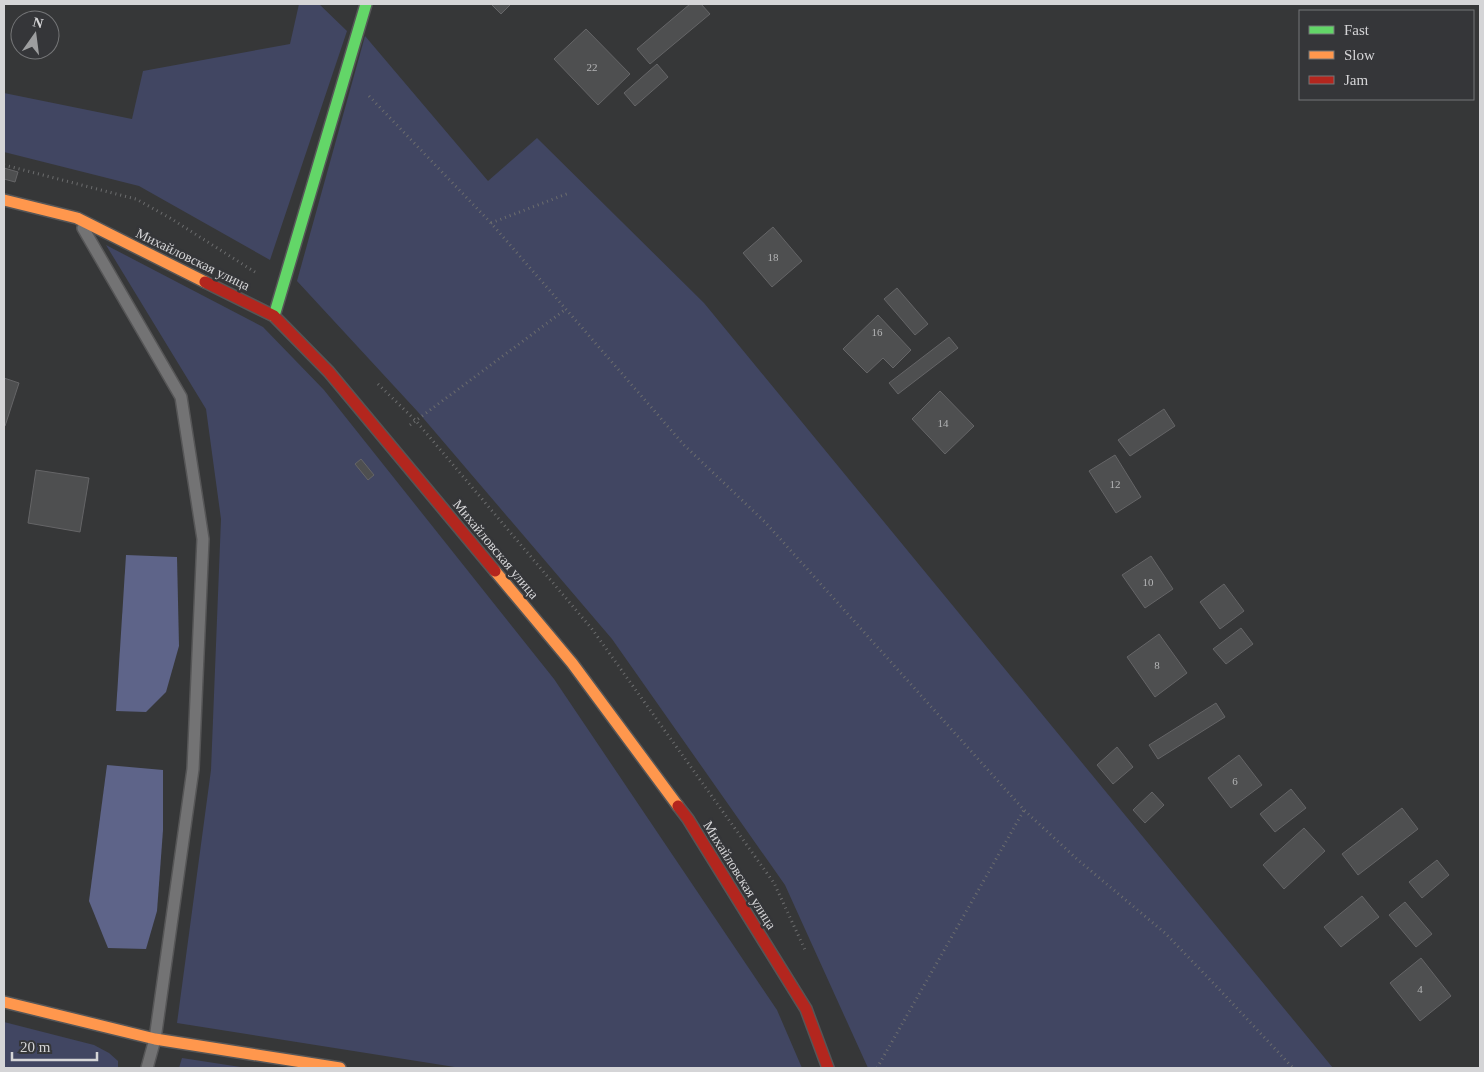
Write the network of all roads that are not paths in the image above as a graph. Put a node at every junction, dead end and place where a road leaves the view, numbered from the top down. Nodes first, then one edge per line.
1 (366, 4) edge
2 (4, 200) edge
3 (77, 218) junction
4 (274, 316) junction
5 (4, 1002) edge
6 (155, 1039) junction
7 (148, 1068) edge
8 (340, 1068) edge
9 (828, 1068) edge

1 - 4 street
2 - 3 street, Михайловская улица
3 - 4 street, Михайловская улица
3 - 6 lane
4 - 9 street, Михайловская улица
5 - 6 street
6 - 7 lane
6 - 8 street

